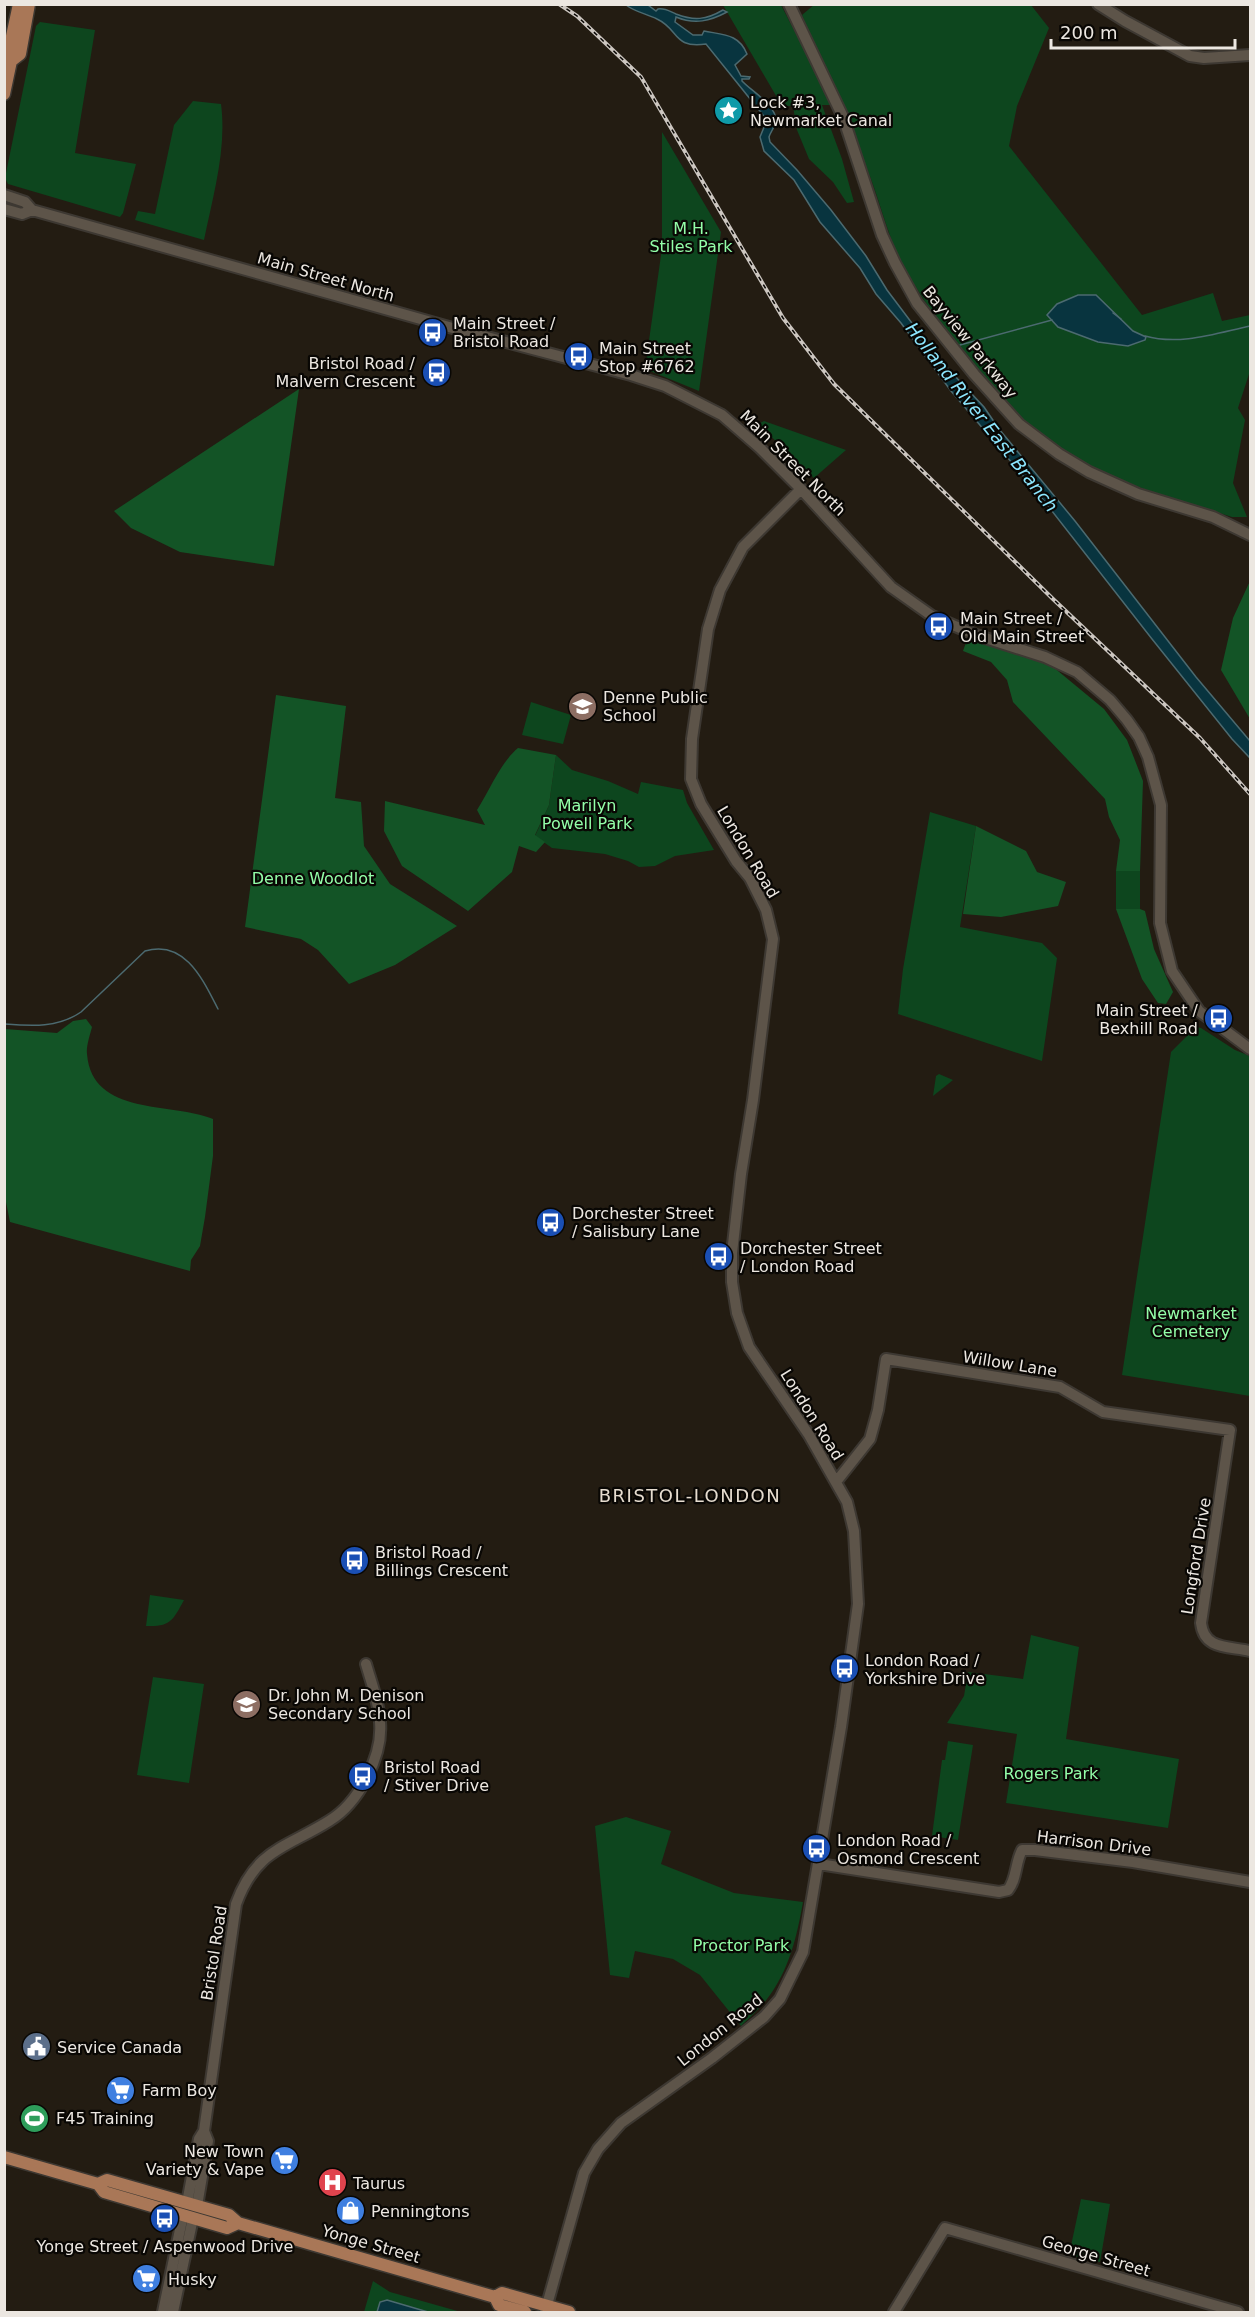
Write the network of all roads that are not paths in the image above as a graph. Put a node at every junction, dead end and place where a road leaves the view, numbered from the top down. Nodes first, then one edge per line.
1 (19, 4) edge
2 (29, 4) edge
3 (789, 4) edge
4 (1098, 4) edge
5 (1251, 55) edge
6 (11, 61) junction
7 (4, 94) edge
8 (4, 195) edge
9 (4, 209) edge
10 (32, 210) junction
11 (801, 489) junction
12 (1251, 535) edge
13 (1251, 1049) edge
14 (1230, 1431) joint
15 (836, 1482) junction
16 (1251, 1651) edge
17 (366, 1664) dead end
18 (819, 1864) junction
19 (1251, 1882) edge
20 (4, 2157) edge
21 (190, 2210) junction
22 (495, 2297) junction
23 (546, 2309) edge
24 (163, 2313) edge
25 (173, 2313) edge
26 (525, 2313) edge
27 (569, 2313) edge
28 (894, 2313) edge
29 (1238, 2313) edge

1 - 6 main road
2 - 6 main road
3 - 12 street, Bayview Parkway
4 - 5 street
6 - 7 main road
8 - 10 street, Main Street North
9 - 10 street, Main Street North
10 - 11 street, Main Street North
11 - 13 street, Main Street North
11 - 15 street, London Road
14 - 15 street, Willow Lane
14 - 16 street, Longford Drive
15 - 18 street, London Road
17 - 21 street, Bristol Road
18 - 19 street, Harrison Drive
18 - 23 street, London Road
20 - 21 main road, Yonge Street
21 - 22 main road, Yonge Street
21 - 24 street
21 - 25 street
22 - 23 main road, Yonge Street
22 - 26 main road, Yonge Street
23 - 27 main road, Yonge Street
28 - 29 street, George Street

